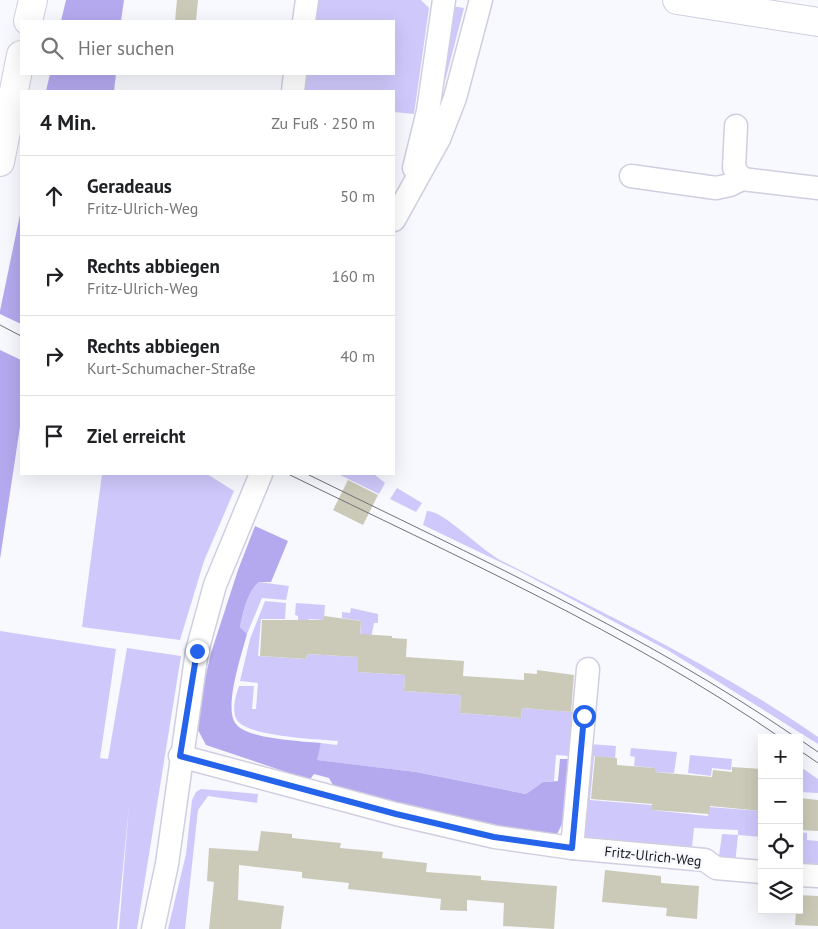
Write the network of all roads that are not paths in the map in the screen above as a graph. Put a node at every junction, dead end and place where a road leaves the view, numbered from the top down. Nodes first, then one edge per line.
1 (33, 0) edge
2 (307, 0) edge
3 (444, 0) edge
4 (677, 0) edge
5 (479, 2) edge
6 (28, 20) edge
7 (304, 20) edge
8 (818, 22) edge
9 (20, 60) edge
10 (296, 75) edge
11 (293, 90) edge
12 (736, 126) dead end
13 (0, 162) edge
14 (631, 176) dead end
15 (742, 180) junction
16 (818, 188) edge
17 (407, 196) junction
18 (395, 218) edge
19 (261, 475) edge
20 (588, 669) dead end
21 (180, 756) junction
22 (572, 848) junction
23 (758, 872) edge
24 (803, 875) edge
25 (818, 876) edge
26 (152, 929) edge

1 - 6 main road
2 - 7 street
3 - 17 street
4 - 8 main road
5 - 17 street
9 - 13 main road
10 - 11 street
12 - 15 street
14 - 15 street
15 - 16 street
17 - 18 street
19 - 21 street
20 - 22 street
21 - 22 street, Fritz-Ulrich-Weg
21 - 26 street
22 - 23 street, Fritz-Ulrich-Weg
24 - 25 street

